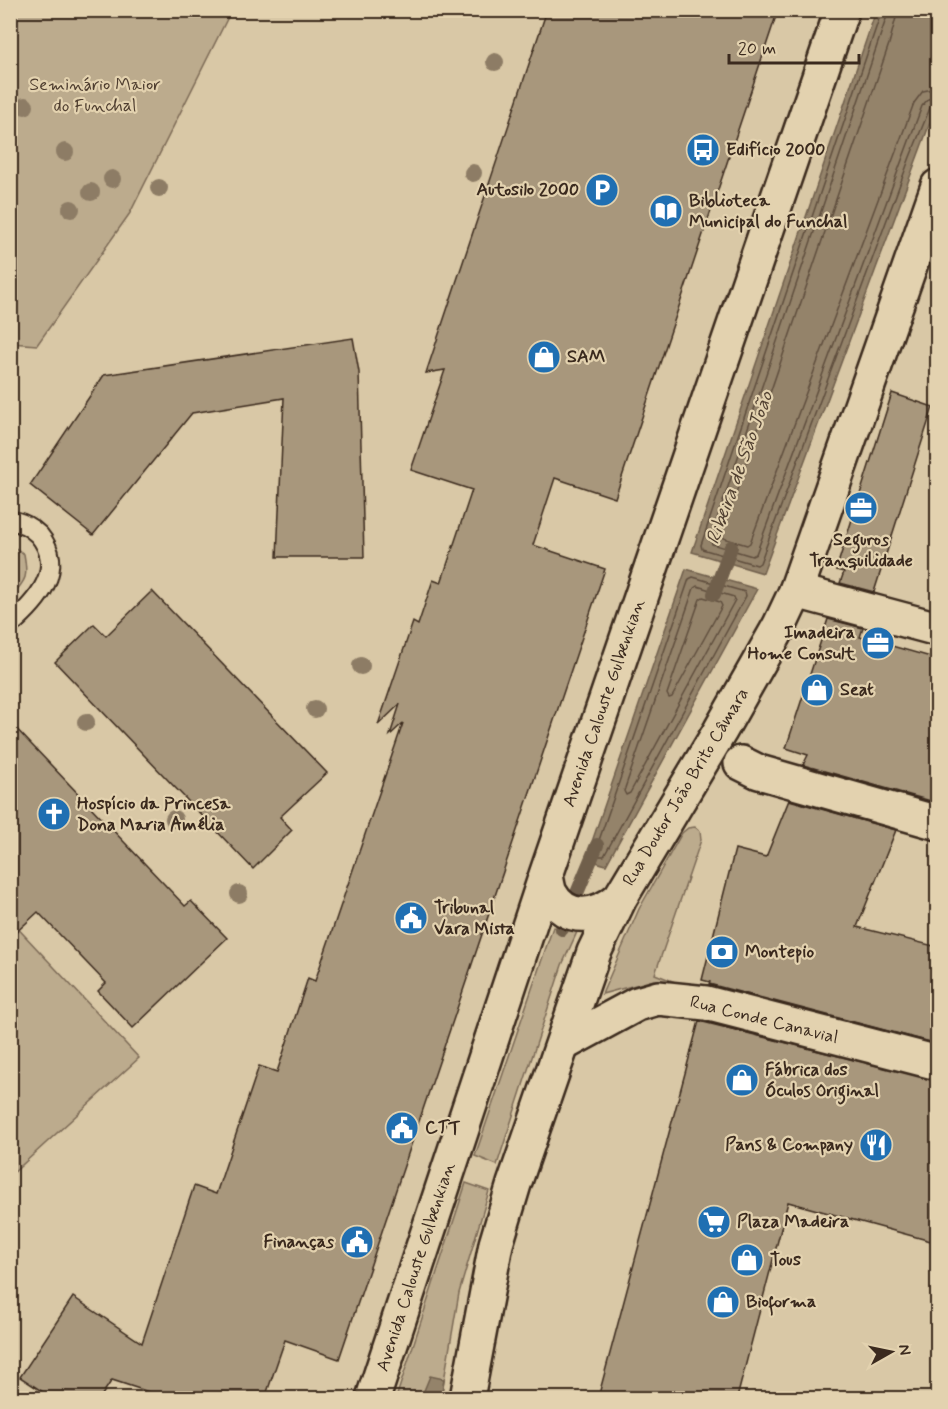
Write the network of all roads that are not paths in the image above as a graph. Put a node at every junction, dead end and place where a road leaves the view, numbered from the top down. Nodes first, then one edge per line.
1 (842, 10) edge
2 (938, 186) edge
3 (10, 521) edge
4 (796, 591) junction
5 (10, 625) edge
6 (938, 629) edge
7 (741, 763) dead end
8 (938, 823) edge
9 (546, 875) junction
10 (620, 898) junction
11 (563, 1044) junction
12 (938, 1063) edge
13 (373, 1398) edge
14 (467, 1398) edge

1 - 9 main road, Avenida Calouste Gulbenkian
2 - 4 main road, Rua Doutor João Brito Câmara
3 - 5 lane
4 - 6 main road
4 - 10 main road, Rua Doutor João Brito Câmara
7 - 8 main road
9 - 10 main road
9 - 13 main road, Avenida Calouste Gulbenkian
10 - 11 main road, Rua Doutor João Brito Câmara
11 - 12 main road, Rua Conde Canavial
11 - 14 main road, Rua Doutor João Brito Câmara

